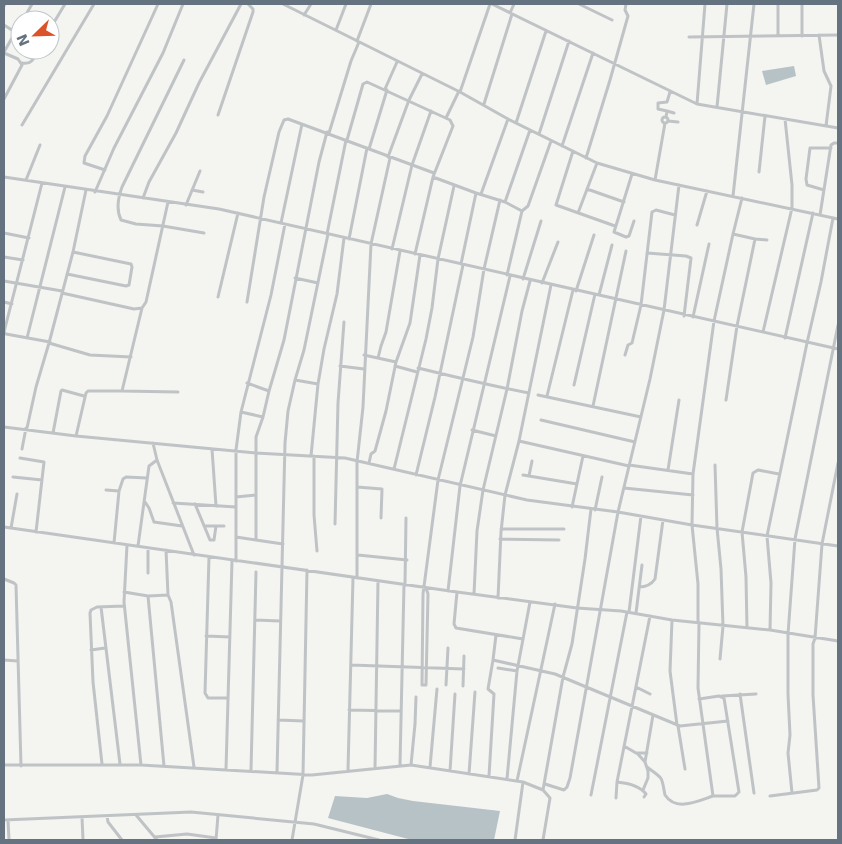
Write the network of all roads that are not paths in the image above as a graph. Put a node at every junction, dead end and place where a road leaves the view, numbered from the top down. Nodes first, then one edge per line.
1 (94, 4) edge
2 (158, 4) edge
3 (184, 4) edge
4 (240, 4) edge
5 (248, 4) edge
6 (283, 4) edge
7 (311, 4) edge
8 (345, 4) edge
9 (371, 4) edge
10 (491, 4) edge
11 (514, 4) edge
12 (580, 4) edge
13 (626, 4) edge
14 (704, 4) edge
15 (728, 4) edge
16 (754, 4) edge
17 (778, 4) edge
18 (802, 4) edge
19 (511, 13) junction
20 (304, 15) junction
21 (612, 20) dead end
22 (336, 30) junction
23 (546, 31) junction
24 (819, 35) junction
25 (838, 35) edge
26 (702, 36) junction
27 (725, 36) junction
28 (750, 36) junction
29 (778, 36) junction
30 (802, 36) junction
31 (689, 37) dead end
32 (569, 41) junction
33 (358, 42) junction
34 (4, 52) edge
35 (593, 53) junction
36 (33, 60) edge
37 (184, 60) dead end
38 (397, 62) junction
39 (22, 63) junction
40 (615, 63) junction
41 (422, 74) junction
42 (386, 90) junction
43 (460, 92) junction
44 (670, 92) junction
45 (4, 99) edge
46 (409, 100) junction
47 (484, 104) junction
48 (697, 104) junction
49 (717, 106) junction
50 (431, 111) junction
51 (667, 111) junction
52 (742, 112) junction
53 (674, 113) dead end
54 (218, 114) dead end
55 (766, 116) junction
56 (446, 118) junction
57 (508, 118) junction
58 (785, 119) junction
59 (666, 120) junction
60 (678, 122) dead end
61 (302, 123) junction
62 (516, 123) junction
63 (22, 126) dead end
64 (826, 126) junction
65 (838, 128) edge
66 (530, 130) junction
67 (328, 133) junction
68 (539, 134) junction
69 (346, 140) junction
70 (551, 140) junction
71 (838, 143) edge
72 (40, 145) dead end
73 (562, 146) junction
74 (368, 148) junction
75 (831, 148) junction
76 (573, 151) junction
77 (389, 157) junction
78 (586, 158) junction
79 (597, 163) junction
80 (412, 165) junction
81 (105, 170) junction
82 (200, 171) dead end
83 (759, 172) dead end
84 (632, 174) junction
85 (434, 175) junction
86 (4, 177) edge
87 (26, 180) junction
88 (655, 180) junction
89 (42, 183) junction
90 (679, 185) junction
91 (454, 186) junction
92 (65, 187) junction
93 (587, 189) junction
94 (86, 190) junction
95 (192, 190) junction
96 (824, 190) junction
97 (707, 191) junction
98 (95, 192) junction
99 (203, 192) dead end
100 (476, 193) junction
101 (481, 194) junction
102 (119, 195) junction
103 (733, 196) junction
104 (143, 198) junction
105 (742, 198) junction
106 (500, 200) junction
107 (168, 202) junction
108 (505, 202) junction
109 (624, 202) junction
110 (186, 205) junction
111 (792, 208) junction
112 (522, 211) junction
113 (238, 213) junction
114 (578, 213) junction
115 (813, 213) junction
116 (675, 215) junction
117 (820, 215) junction
118 (260, 218) junction
119 (833, 218) junction
120 (838, 219) edge
121 (540, 221) dead end
122 (634, 221) dead end
123 (283, 224) junction
124 (697, 225) dead end
125 (163, 226) junction
126 (615, 226) junction
127 (305, 229) junction
128 (4, 233) edge
129 (204, 233) dead end
130 (327, 234) junction
131 (733, 234) junction
132 (594, 235) dead end
133 (29, 238) junction
134 (347, 239) junction
135 (755, 239) junction
136 (767, 240) dead end
137 (558, 242) dead end
138 (371, 244) junction
139 (709, 244) dead end
140 (612, 245) dead end
141 (392, 249) junction
142 (400, 251) junction
143 (626, 251) dead end
144 (73, 252) junction
145 (647, 253) junction
146 (415, 254) junction
147 (420, 255) junction
148 (671, 255) junction
149 (4, 256) edge
150 (438, 259) junction
151 (23, 260) junction
152 (462, 265) junction
153 (484, 269) junction
154 (67, 274) junction
155 (509, 275) junction
156 (295, 278) junction
157 (523, 279) junction
158 (530, 280) junction
159 (4, 281) edge
160 (318, 283) junction
161 (542, 283) junction
162 (18, 284) junction
163 (552, 286) junction
164 (40, 288) junction
165 (575, 290) junction
166 (62, 292) junction
167 (597, 295) junction
168 (218, 297) dead end
169 (616, 300) junction
170 (4, 302) edge
171 (247, 302) dead end
172 (12, 304) junction
173 (641, 305) junction
174 (142, 308) junction
175 (664, 310) junction
176 (684, 316) junction
177 (693, 317) junction
178 (714, 321) junction
179 (344, 322) dead end
180 (838, 325) edge
181 (5, 326) edge
182 (738, 326) junction
183 (764, 332) junction
184 (27, 338) junction
185 (785, 338) junction
186 (49, 343) junction
187 (807, 343) junction
188 (833, 348) junction
189 (838, 349) edge
190 (364, 355) junction
191 (625, 356) dead end
192 (131, 357) junction
193 (378, 358) junction
194 (395, 364) junction
195 (340, 366) junction
196 (364, 368) junction
197 (418, 370) junction
198 (440, 373) junction
199 (462, 378) junction
200 (295, 380) junction
201 (247, 383) junction
202 (486, 383) junction
203 (318, 384) junction
204 (574, 386) dead end
205 (507, 389) junction
206 (122, 391) junction
207 (269, 391) junction
208 (178, 392) dead end
209 (529, 393) junction
210 (538, 395) dead end
211 (84, 396) junction
212 (547, 396) junction
213 (679, 400) dead end
214 (726, 400) dead end
215 (593, 406) junction
216 (241, 412) junction
217 (263, 417) junction
218 (641, 417) junction
219 (541, 420) dead end
220 (4, 426) edge
221 (26, 428) junction
222 (472, 430) junction
223 (53, 433) junction
224 (76, 436) junction
225 (496, 436) junction
226 (519, 441) junction
227 (635, 442) junction
228 (153, 443) junction
229 (212, 448) junction
230 (22, 449) dead end
231 (236, 450) junction
232 (256, 453) junction
233 (285, 454) junction
234 (313, 456) junction
235 (583, 456) junction
236 (20, 458) dead end
237 (336, 458) junction
238 (157, 460) junction
239 (532, 461) dead end
240 (357, 462) junction
241 (369, 463) junction
242 (838, 463) edge
243 (629, 465) junction
244 (715, 466) dead end
245 (394, 469) junction
246 (668, 470) junction
247 (693, 474) junction
248 (779, 474) junction
249 (416, 475) junction
250 (523, 475) dead end
251 (530, 476) junction
252 (13, 477) dead end
253 (602, 477) dead end
254 (147, 478) junction
255 (42, 480) junction
256 (438, 480) junction
257 (577, 484) junction
258 (460, 486) junction
259 (357, 488) junction
260 (624, 488) junction
261 (106, 490) dead end
262 (483, 490) junction
263 (120, 491) junction
264 (17, 494) dead end
265 (256, 495) junction
266 (505, 495) junction
267 (693, 495) junction
268 (236, 497) junction
269 (145, 502) junction
270 (173, 503) junction
271 (195, 504) junction
272 (216, 506) junction
273 (236, 507) junction
274 (572, 507) junction
275 (591, 509) junction
276 (596, 510) junction
277 (618, 512) junction
278 (642, 516) junction
279 (381, 518) dead end
280 (406, 518) dead end
281 (142, 520) junction
282 (663, 520) junction
283 (154, 522) junction
284 (335, 524) dead end
285 (692, 525) junction
286 (182, 526) junction
287 (204, 526) junction
288 (216, 526) junction
289 (224, 526) dead end
290 (4, 527) edge
291 (11, 528) junction
292 (716, 528) junction
293 (501, 529) junction
294 (564, 529) dead end
295 (36, 532) junction
296 (742, 532) junction
297 (766, 536) junction
298 (236, 537) junction
299 (500, 539) junction
300 (795, 539) junction
301 (256, 540) junction
302 (559, 540) dead end
303 (114, 543) junction
304 (283, 544) junction
305 (822, 544) junction
306 (127, 545) junction
307 (138, 546) junction
308 (838, 546) edge
309 (148, 548) junction
310 (166, 550) junction
311 (318, 551) dead end
312 (195, 555) junction
313 (358, 555) junction
314 (209, 557) junction
315 (407, 560) junction
316 (234, 561) junction
317 (642, 565) dead end
318 (281, 566) junction
319 (307, 570) junction
320 (256, 572) dead end
321 (148, 573) dead end
322 (4, 578) edge
323 (355, 578) junction
324 (378, 581) junction
325 (405, 584) junction
326 (425, 587) junction
327 (639, 587) junction
328 (448, 591) junction
329 (124, 592) junction
330 (456, 592) junction
331 (474, 594) junction
332 (168, 595) junction
333 (148, 596) junction
334 (498, 598) junction
335 (530, 602) junction
336 (555, 604) junction
337 (124, 606) junction
338 (101, 607) junction
339 (577, 608) junction
340 (600, 610) junction
341 (628, 612) junction
342 (636, 613) junction
343 (650, 616) junction
344 (254, 620) junction
345 (672, 620) junction
346 (280, 621) junction
347 (698, 623) junction
348 (723, 626) junction
349 (747, 628) junction
350 (770, 630) junction
351 (788, 634) junction
352 (496, 635) junction
353 (206, 636) junction
354 (230, 637) junction
355 (815, 638) junction
356 (523, 639) junction
357 (838, 641) edge
358 (105, 648) junction
359 (448, 648) dead end
360 (91, 650) junction
361 (464, 656) dead end
362 (720, 659) dead end
363 (4, 660) edge
364 (493, 660) junction
365 (18, 661) junction
366 (351, 665) junction
367 (376, 666) junction
368 (402, 666) junction
369 (518, 666) junction
370 (424, 667) junction
371 (447, 668) junction
372 (498, 668) dead end
373 (464, 669) junction
374 (542, 670) junction
375 (517, 671) junction
376 (563, 676) junction
377 (446, 685) dead end
378 (462, 686) dead end
379 (586, 687) junction
380 (636, 688) junction
381 (437, 689) dead end
382 (475, 692) dead end
383 (455, 694) dead end
384 (650, 694) dead end
385 (740, 694) junction
386 (756, 694) dead end
387 (721, 696) junction
388 (609, 697) junction
389 (228, 698) junction
390 (416, 698) dead end
391 (699, 699) junction
392 (632, 706) junction
393 (349, 710) junction
394 (376, 710) junction
395 (401, 711) junction
396 (653, 715) junction
397 (278, 720) junction
398 (304, 721) junction
399 (728, 721) junction
400 (703, 724) junction
401 (677, 725) junction
402 (624, 746) junction
403 (636, 753) junction
404 (647, 753) junction
405 (645, 762) junction
406 (102, 764) junction
407 (120, 764) junction
408 (141, 764) junction
409 (4, 765) edge
410 (400, 765) junction
411 (411, 765) junction
412 (21, 766) junction
413 (164, 766) junction
414 (194, 767) junction
415 (647, 767) junction
416 (375, 768) junction
417 (430, 768) junction
418 (226, 769) junction
419 (685, 769) dead end
420 (251, 770) junction
421 (348, 770) junction
422 (450, 771) junction
423 (276, 772) junction
424 (469, 774) junction
425 (302, 775) junction
426 (489, 776) junction
427 (507, 779) junction
428 (517, 781) junction
429 (523, 782) junction
430 (617, 782) junction
431 (544, 784) junction
432 (543, 790) junction
433 (642, 790) junction
434 (754, 793) dead end
435 (792, 794) junction
436 (591, 795) dead end
437 (713, 796) junction
438 (770, 796) dead end
439 (644, 797) dead end
440 (616, 798) dead end
441 (136, 814) junction
442 (218, 814) junction
443 (107, 816) junction
444 (82, 817) junction
445 (6, 820) edge
446 (296, 822) junction
447 (156, 838) edge
448 (216, 839) edge
449 (8, 840) edge
450 (83, 840) edge
451 (122, 840) edge
452 (292, 840) edge
453 (378, 840) edge
454 (515, 840) edge
455 (543, 840) edge

1 - 63 street
2 - 81 street
3 - 81 street
4 - 104 street
5 - 54 street
6 - 20 street
7 - 20 street
8 - 22 street
9 - 33 street
10 - 19 street
10 - 43 street
11 - 19 street
12 - 21 street
13 - 40 street
14 - 26 street
15 - 27 street
16 - 28 street
17 - 29 street
18 - 30 street
19 - 23 street
19 - 47 street
20 - 22 street
22 - 33 street
23 - 32 street
23 - 62 street
24 - 25 street
24 - 30 street
24 - 64 street
26 - 27 street
26 - 31 street
26 - 48 street
27 - 28 street
27 - 49 street
28 - 29 street
28 - 52 street
29 - 30 street
32 - 35 street
32 - 68 street
33 - 38 street
33 - 67 street
34 - 39 street
35 - 40 street
35 - 73 street
36 - 39 street
37 - 102 street
38 - 41 street
38 - 42 street
39 - 45 street
40 - 44 street
40 - 78 street
41 - 43 street
41 - 46 street
42 - 46 street
42 - 69 street
42 - 74 street
43 - 47 street
43 - 56 street
44 - 48 street
44 - 51 street
46 - 50 street
46 - 77 street
47 - 57 street
48 - 49 street
49 - 52 street
50 - 56 street
50 - 80 street
51 - 53 street
51 - 59 street
52 - 55 street
52 - 103 street
55 - 58 street
55 - 83 street
56 - 85 street
57 - 62 street
57 - 101 street
58 - 64 street
58 - 111 street
59 - 60 street
59 - 88 street
61 - 67 street
61 - 118 street
61 - 123 street
62 - 66 street
64 - 65 street
66 - 68 street
66 - 108 street
67 - 69 street
67 - 127 street
68 - 70 street
69 - 74 street
69 - 130 street
70 - 73 street
70 - 112 street
71 - 75 street
72 - 87 street
73 - 76 street
74 - 77 street
74 - 134 street
75 - 96 street
75 - 96 street
76 - 78 street
76 - 114 street
77 - 80 street
77 - 138 street
78 - 79 street
79 - 84 street
79 - 93 street
80 - 85 street
80 - 141 street
81 - 98 street
82 - 95 street
84 - 88 street
84 - 109 street
85 - 91 street
85 - 146 street
86 - 87 street
87 - 89 street
88 - 90 street
89 - 92 street
89 - 133 street
90 - 97 street
90 - 116 street
91 - 100 street
91 - 150 street
92 - 94 street
92 - 164 street
93 - 109 street
93 - 114 street
94 - 98 street
94 - 144 street
95 - 99 street
95 - 110 street
96 - 117 street
97 - 103 street
97 - 124 street
98 - 102 street
100 - 101 street
100 - 152 street
101 - 106 street
102 - 104 street
102 - 125 street
103 - 105 street
104 - 107 street
105 - 111 street
105 - 131 street
106 - 108 street
106 - 153 street
107 - 110 street
107 - 125 street
108 - 112 street
109 - 126 street
110 - 113 street
111 - 115 street
111 - 183 street
112 - 155 street
113 - 118 street
113 - 168 street
114 - 126 street
115 - 117 street
115 - 185 street
116 - 145 street
116 - 148 street
117 - 119 street
118 - 123 street
118 - 171 street
119 - 120 street
119 - 187 street
121 - 157 street
122 - 126 street
123 - 127 street
123 - 201 street
125 - 129 street
125 - 174 street
127 - 130 street
127 - 156 street
128 - 133 street
130 - 134 street
130 - 160 street
131 - 135 street
131 - 178 street
132 - 165 street
133 - 151 street
134 - 138 street
134 - 203 street
135 - 136 street
135 - 182 street
137 - 161 street
138 - 141 street
138 - 190 street
139 - 177 street
140 - 167 street
141 - 142 street
142 - 146 street
142 - 193 street
143 - 169 street
144 - 154 street
144 - 154 street
145 - 148 street
145 - 173 street
146 - 147 street
147 - 150 street
147 - 194 street
148 - 175 street
148 - 176 street
149 - 151 street
150 - 152 street
150 - 197 street
151 - 162 street
152 - 153 street
152 - 198 street
153 - 155 street
153 - 199 street
154 - 166 street
155 - 157 street
155 - 202 street
156 - 160 street
156 - 207 street
157 - 158 street
158 - 161 street
158 - 205 street
159 - 162 street
160 - 200 street
161 - 163 street
162 - 164 street
162 - 172 street
163 - 165 street
163 - 209 street
164 - 166 street
164 - 184 street
165 - 167 street
165 - 212 street
166 - 174 street
166 - 186 street
167 - 169 street
167 - 204 street
169 - 173 street
169 - 215 street
170 - 172 street
172 - 181 street
173 - 175 street
173 - 191 street
174 - 192 street
175 - 176 street
175 - 218 street
176 - 177 street
177 - 178 street
178 - 182 street
178 - 247 street
179 - 195 street
180 - 188 street
181 - 184 street
182 - 183 street
182 - 214 street
183 - 185 street
184 - 186 street
185 - 187 street
186 - 192 street
186 - 221 street
187 - 188 street
187 - 248 street
188 - 189 street
188 - 300 street
190 - 193 street
190 - 196 street
192 - 206 street
193 - 194 street
194 - 197 street
194 - 241 street
195 - 196 street
195 - 237 street
196 - 240 street
197 - 198 street
197 - 245 street
198 - 199 street
198 - 249 street
199 - 202 street
199 - 256 street
200 - 203 street
200 - 233 street
201 - 207 street
201 - 216 street
202 - 205 street
202 - 222 street
203 - 234 street
205 - 209 street
205 - 225 street
206 - 208 street
206 - 211 street
207 - 217 street
209 - 226 street
210 - 212 street
211 - 223 street
211 - 224 street
212 - 215 street
213 - 246 street
215 - 218 street
216 - 217 street
216 - 231 street
217 - 232 street
218 - 227 street
219 - 227 street
220 - 221 street
221 - 223 street
221 - 230 street
222 - 225 street
222 - 258 street
223 - 224 street
224 - 228 street
225 - 262 street
226 - 235 street
226 - 266 street
227 - 243 street
228 - 229 street
228 - 238 street
229 - 231 street
229 - 272 street
231 - 232 street
231 - 268 street
232 - 233 street
232 - 265 street
233 - 234 street
233 - 304 street
234 - 237 street
234 - 311 street
235 - 243 street
235 - 257 street
236 - 255 street
237 - 240 street
237 - 284 street
238 - 254 street
238 - 270 street
239 - 251 street
240 - 241 street
240 - 259 street
241 - 245 street
242 - 305 street
243 - 246 street
243 - 260 street
244 - 292 street
245 - 249 street
246 - 247 street
247 - 267 street
248 - 296 street
248 - 297 street
249 - 256 street
250 - 251 street
251 - 257 street
252 - 255 street
253 - 276 street
254 - 263 street
254 - 269 street
255 - 295 street
256 - 258 street
256 - 326 street
257 - 274 street
258 - 262 street
258 - 328 street
259 - 279 street
259 - 313 street
260 - 267 street
260 - 277 street
261 - 263 street
262 - 266 street
262 - 331 street
263 - 303 street
264 - 291 street
265 - 268 street
265 - 301 street
266 - 274 street
266 - 293 street
267 - 285 street
268 - 273 street
269 - 281 street
269 - 283 street
270 - 271 street
270 - 286 street
271 - 272 street
271 - 287 street
272 - 273 street
273 - 298 street
274 - 275 street
275 - 276 street
275 - 339 street
276 - 277 street
277 - 278 street
277 - 340 street
278 - 282 street
278 - 341 street
280 - 315 street
281 - 283 street
281 - 307 street
282 - 285 street
282 - 327 street
283 - 286 street
285 - 292 street
285 - 347 street
286 - 312 street
287 - 288 street
287 - 288 street
288 - 289 street
290 - 291 street
291 - 295 street
292 - 296 street
292 - 348 street
293 - 294 street
293 - 299 street
295 - 303 street
296 - 297 street
296 - 349 street
297 - 300 street
297 - 350 street
298 - 301 street
298 - 316 street
299 - 302 street
299 - 334 street
300 - 305 street
300 - 351 street
301 - 304 street
303 - 306 street
304 - 318 street
305 - 308 street
305 - 355 street
306 - 307 street
306 - 329 street
307 - 309 street
309 - 310 street
309 - 321 street
310 - 312 street
310 - 332 street
312 - 314 street
313 - 315 street
313 - 323 street
314 - 316 street
314 - 353 street
315 - 325 street
316 - 318 street
316 - 354 street
317 - 327 street
318 - 319 street
318 - 346 street
319 - 323 street
319 - 398 street
320 - 344 street
322 - 365 street
323 - 324 street
323 - 366 street
324 - 325 street
324 - 367 street
325 - 326 street
325 - 368 street
326 - 328 street
326 - 370 street
327 - 342 street
328 - 330 street
329 - 333 street
329 - 337 street
330 - 331 street
330 - 352 street
331 - 334 street
332 - 333 street
332 - 414 street
333 - 413 street
334 - 335 street
335 - 336 street
335 - 356 street
336 - 339 street
336 - 374 street
337 - 338 street
337 - 408 street
338 - 358 street
338 - 360 street
339 - 340 street
339 - 376 street
340 - 341 street
340 - 379 street
341 - 342 street
341 - 388 street
342 - 343 street
343 - 345 street
343 - 380 street
344 - 346 street
344 - 420 street
345 - 347 street
345 - 401 street
346 - 397 street
347 - 348 street
347 - 391 street
348 - 349 street
348 - 362 street
349 - 350 street
350 - 351 street
351 - 355 street
351 - 435 street
352 - 356 street
352 - 364 street
353 - 354 street
353 - 389 street
354 - 389 street
355 - 357 street
355 - 435 street
356 - 369 street
358 - 360 street
358 - 407 street
359 - 371 street
360 - 406 street
361 - 373 street
363 - 365 street
364 - 369 street
364 - 426 street
365 - 412 street
366 - 367 street
366 - 393 street
367 - 368 street
367 - 394 street
368 - 370 street
368 - 395 street
369 - 374 street
369 - 375 street
370 - 370 street
370 - 371 street
371 - 373 street
371 - 377 street
372 - 375 street
373 - 378 street
374 - 376 street
374 - 428 street
375 - 427 street
376 - 379 street
376 - 431 street
379 - 388 street
379 - 431 street
380 - 384 street
380 - 392 street
381 - 417 street
382 - 424 street
383 - 422 street
385 - 386 street
385 - 387 street
385 - 434 street
387 - 391 street
387 - 399 street
388 - 392 street
388 - 436 street
389 - 418 street
390 - 411 street
391 - 400 street
392 - 396 street
392 - 402 street
393 - 394 street
393 - 421 street
394 - 395 street
394 - 416 street
395 - 410 street
396 - 401 street
396 - 404 street
397 - 398 street
397 - 423 street
398 - 425 street
399 - 400 street
399 - 437 street
400 - 401 street
400 - 437 street
401 - 419 street
402 - 403 street
402 - 430 street
403 - 404 street
403 - 405 street
404 - 405 street
405 - 415 street
406 - 407 street
406 - 412 street
407 - 408 street
408 - 413 street
409 - 412 street
410 - 411 street
410 - 416 street
411 - 417 street
413 - 414 street
414 - 418 street
415 - 433 street
415 - 437 street
416 - 421 street
417 - 422 street
418 - 420 street
420 - 423 street
421 - 425 street
422 - 424 street
423 - 425 street
424 - 426 street
425 - 446 street
426 - 427 street
427 - 428 street
428 - 429 street
429 - 432 street
429 - 454 street
430 - 433 street
430 - 440 street
431 - 432 street
432 - 455 street
433 - 439 street
435 - 438 street
441 - 442 street
441 - 443 street
441 - 447 street
442 - 446 street
442 - 448 street
443 - 444 street
443 - 451 street
444 - 445 street
444 - 450 street
445 - 449 street
446 - 452 street
446 - 453 street
447 - 448 street

